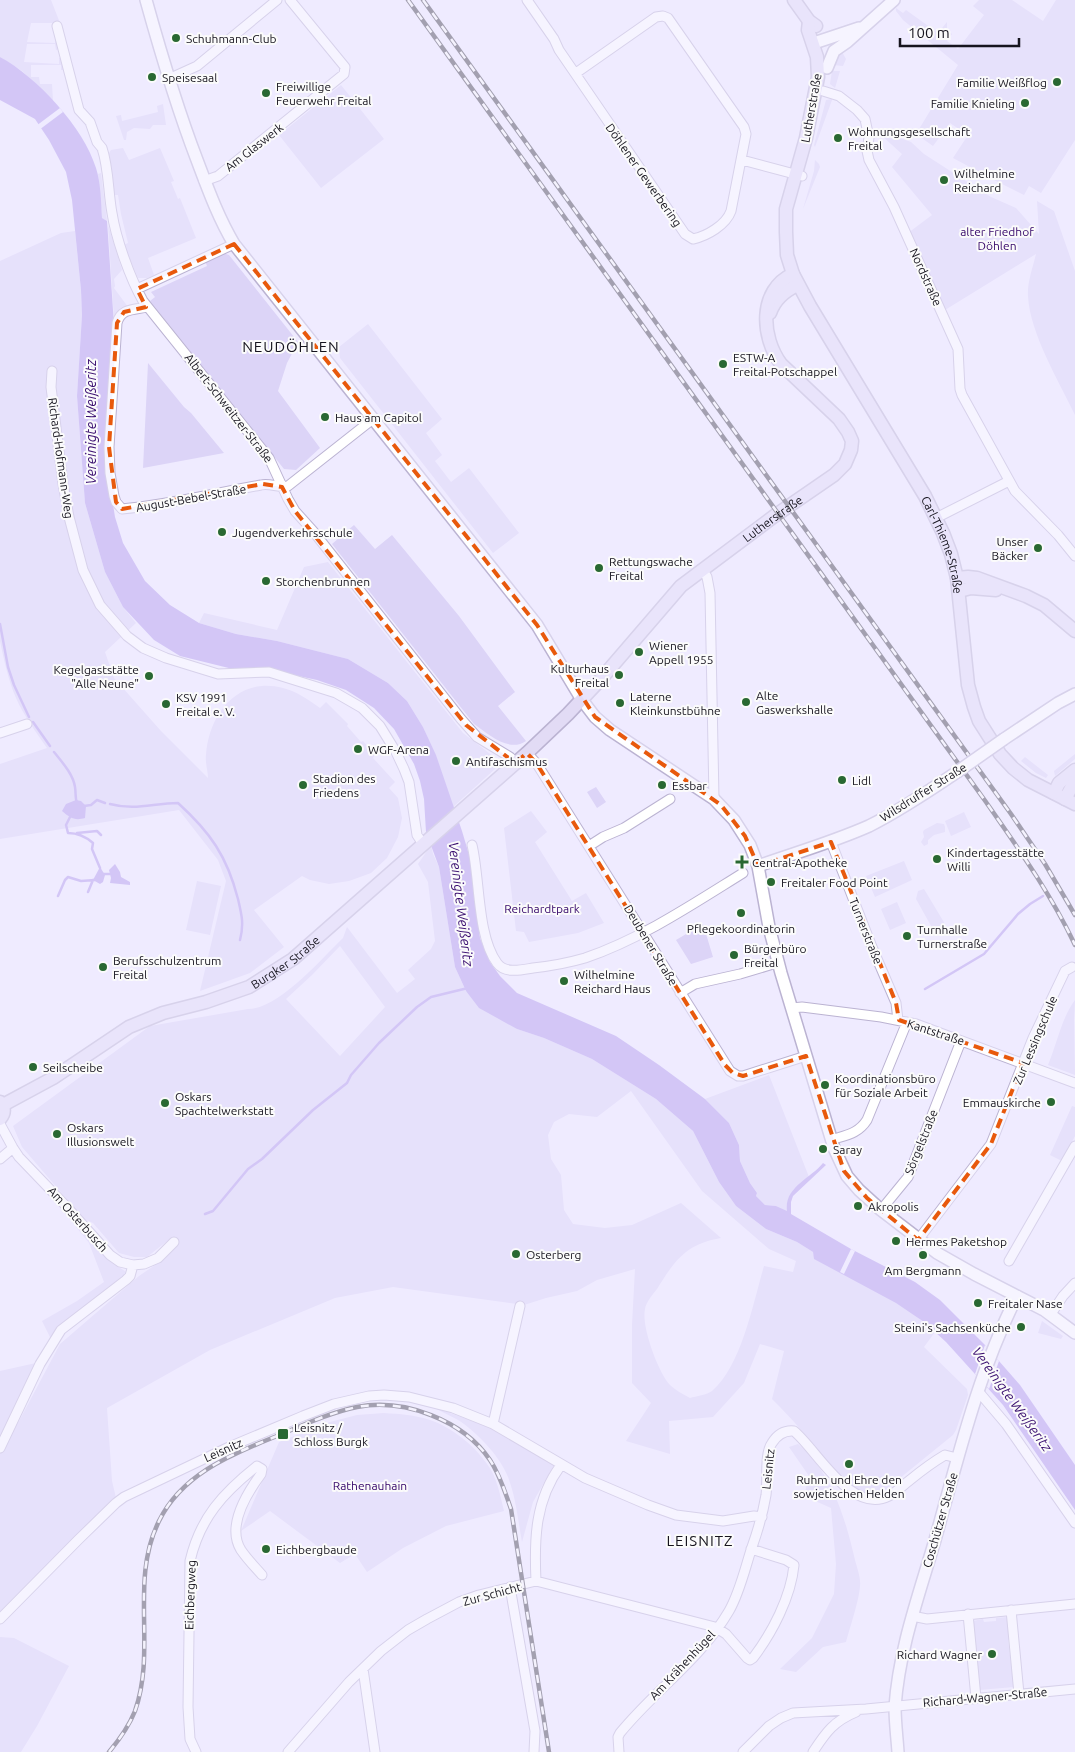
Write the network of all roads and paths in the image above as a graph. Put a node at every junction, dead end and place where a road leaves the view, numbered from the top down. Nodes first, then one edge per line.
1 (146, 0) edge
2 (277, 0) edge
3 (290, 0) edge
4 (527, 0) edge
5 (794, 0) edge
6 (887, 2) edge
7 (57, 26) dead end
8 (861, 28) junction
9 (823, 51) junction
10 (576, 73) junction
11 (168, 78) junction
12 (823, 91) junction
13 (742, 160) junction
14 (799, 175) junction
15 (204, 181) junction
16 (234, 244) junction
17 (795, 280) junction
18 (137, 289) junction
19 (147, 307) junction
20 (52, 371) dead end
21 (373, 419) junction
22 (1009, 481) junction
23 (282, 487) junction
24 (936, 518) junction
25 (1075, 556) edge
26 (702, 569) junction
27 (958, 585) junction
28 (1075, 630) edge
29 (1075, 694) edge
30 (582, 700) junction
31 (27, 724) dead end
32 (0, 733) edge
33 (527, 753) junction
34 (515, 763) junction
35 (1075, 770) edge
36 (1075, 781) edge
37 (670, 799) dead end
38 (1064, 799) edge
39 (714, 800) junction
40 (425, 842) junction
41 (831, 842) junction
42 (472, 845) dead end
43 (589, 846) junction
44 (758, 866) junction
45 (743, 873) dead end
46 (644, 932) junction
47 (770, 965) dead end
48 (1072, 967) dead end
49 (680, 993) junction
50 (792, 1008) junction
51 (902, 1021) junction
52 (961, 1040) junction
53 (806, 1056) junction
54 (1023, 1064) junction
55 (1075, 1083) edge
56 (1, 1103) edge
57 (0, 1119) edge
58 (0, 1124) edge
59 (835, 1139) junction
60 (1075, 1146) edge
61 (13, 1148) junction
62 (0, 1159) edge
63 (881, 1210) junction
64 (918, 1240) junction
65 (174, 1242) dead end
66 (1009, 1261) dead end
67 (133, 1265) junction
68 (1075, 1283) edge
69 (1017, 1296) junction
70 (520, 1306) dead end
71 (1051, 1314) junction
72 (1075, 1333) edge
73 (980, 1386) junction
74 (493, 1424) junction
75 (0, 1448) edge
76 (957, 1458) junction
77 (561, 1465) junction
78 (762, 1516) junction
79 (1075, 1523) edge
80 (752, 1549) junction
81 (262, 1575) dead end
82 (536, 1581) junction
83 (510, 1587) junction
84 (1075, 1604) edge
85 (1011, 1610) junction
86 (968, 1614) junction
87 (912, 1616) junction
88 (0, 1620) edge
89 (718, 1628) junction
90 (363, 1669) junction
91 (1075, 1689) edge
92 (1019, 1694) junction
93 (976, 1698) junction
94 (896, 1707) junction
95 (861, 1710) junction
96 (196, 1752) edge
97 (288, 1752) edge
98 (375, 1752) edge
99 (534, 1752) edge
100 (619, 1752) edge
101 (743, 1752) edge
102 (813, 1752) edge
103 (898, 1752) edge

1 - 11 street
2 - 11 street
3 - 15 street, Am Glaswerk
4 - 10 street, Döhlener Gewerbering
5 - 9 main road
6 - 8 street
7 - 18 street, Albert-Schweitzer-Straße
8 - 9 street
8 - 9 street
9 - 12 main road, Lutherstraße
9 - 14 main road, Lutherstraße
10 - 13 street, Döhlener Gewerbering
10 - 13 street, Döhlener Gewerbering
11 - 15 street
12 - 14 main road, Lutherstraße
12 - 22 street, Nordstraße
13 - 14 street
14 - 17 main road, Lutherstraße
15 - 16 street
16 - 18 street
16 - 21 street
17 - 24 main road, Carl-Thieme-Straße
17 - 26 main road, Lutherstraße
18 - 19 street, Albert-Schweitzer-Straße
19 - 23 street, Albert-Schweitzer-Straße
19 - 23 street, August-Bebel-Straße
20 - 40 street, Richard-Hofmann-Weg
21 - 23 street
21 - 30 street
22 - 24 street
22 - 25 street, Nordstraße
23 - 34 street, Albert-Schweitzer-Straße
24 - 27 main road, Carl-Thieme-Straße
26 - 30 main road, Lutherstraße
26 - 39 street
27 - 28 main road
27 - 38 main road, Carl-Thieme-Straße
29 - 41 street, Wilsdruffer Straße, bridge
30 - 33 main road, Lutherstraße
30 - 39 street
31 - 32 street
33 - 34 main road, Burgker Straße
33 - 43 street, Deubener Straße
34 - 40 main road, Burgker Straße
35 - 38 main road
36 - 38 main road
37 - 43 street
39 - 44 street
40 - 56 main road, Burgker Straße
41 - 44 street, Wilsdruffer Straße
41 - 51 street, Turnerstraße
42 - 46 street
43 - 46 street, Deubener Straße
44 - 50 street
45 - 46 street
46 - 49 street, Deubener Straße
47 - 49 street
48 - 54 street, Zur Lessingschule
49 - 53 street, Deubener Straße
50 - 51 street, Kantstraße
50 - 53 street
51 - 52 street, Kantstraße
51 - 59 street, Turnerstraße
52 - 54 street, Kantstraße
52 - 63 street, Sörgelstraße
53 - 59 street
54 - 55 street, Kantstraße
54 - 64 street, Zur Lessingschule
56 - 57 main road, Burgker Straße
58 - 61 street, Am Osterbusch
59 - 63 street
60 - 66 street
61 - 62 street
61 - 67 street, Am Osterbusch
63 - 64 street
64 - 69 street
65 - 67 street
67 - 75 street
68 - 71 street
69 - 71 street
69 - 73 street, Coschützer Straße
70 - 74 street
71 - 72 street
73 - 76 street, Coschützer Straße
73 - 79 street
74 - 77 street, Leisnitz
74 - 88 street, Leisnitz
76 - 78 street, Leisnitz
76 - 87 street, Coschützer Straße
77 - 78 street, Leisnitz
77 - 82 street
78 - 80 street, Am Krähenhügel
80 - 89 street, Am Krähenhügel
80 - 89 street
81 - 96 street, Eichbergweg
82 - 83 street, Zur Schicht
82 - 89 street, Zur Schicht
83 - 90 street, Zur Schicht
83 - 99 street
84 - 85 street
85 - 86 street
85 - 92 street
86 - 87 street
86 - 93 street
87 - 94 street, Coschützer Straße
89 - 100 street, Am Krähenhügel
90 - 97 street, Zur Schicht
90 - 98 street
91 - 92 street, Richard-Wagner-Straße
92 - 93 street, Richard-Wagner-Straße
93 - 94 street, Richard-Wagner-Straße
94 - 95 street, Richard-Wagner-Straße
94 - 103 street, Coschützer Straße
95 - 101 street, Richard-Wagner-Straße
95 - 102 street

